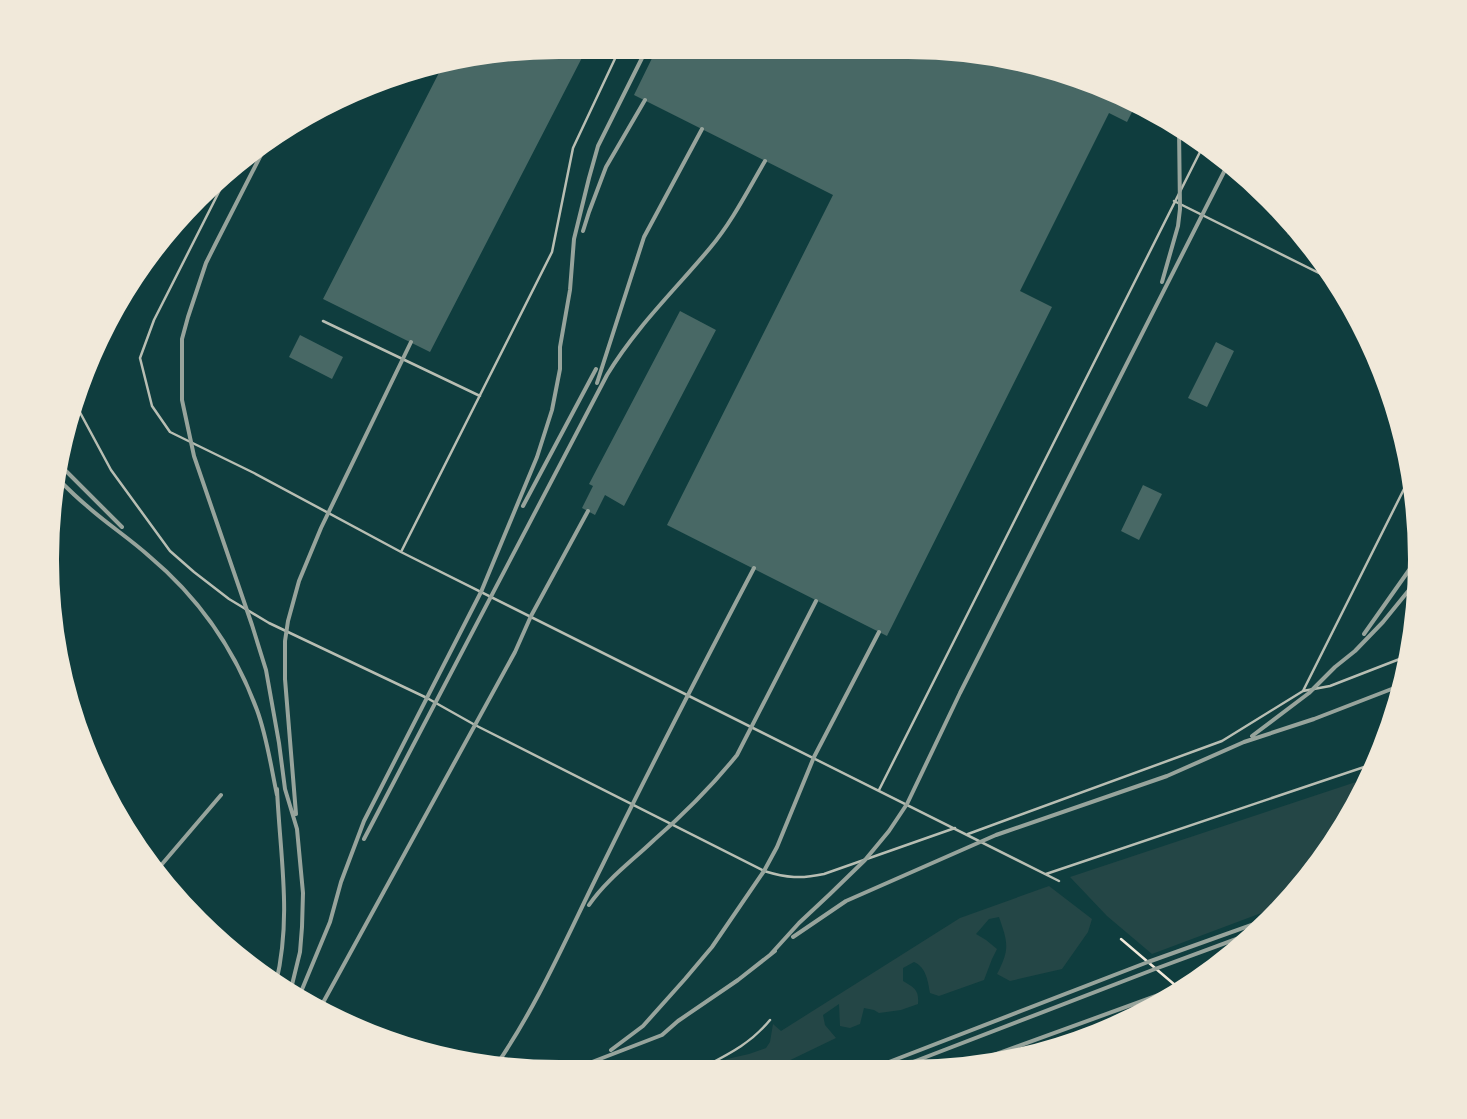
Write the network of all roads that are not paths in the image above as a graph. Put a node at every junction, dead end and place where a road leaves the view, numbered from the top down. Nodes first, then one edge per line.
1 (616, 56) edge
2 (1201, 151) edge
3 (221, 188) edge
4 (1174, 201) junction
5 (1322, 275) edge
6 (323, 321) dead end
7 (480, 396) junction
8 (79, 411) edge
9 (1405, 487) edge
10 (401, 552) junction
11 (1401, 659) edge
12 (1303, 691) junction
13 (1366, 766) edge
14 (879, 790) junction
15 (956, 828) junction
16 (968, 834) junction
17 (1046, 874) junction
18 (1059, 881) dead end
19 (770, 1020) dead end
20 (712, 1063) edge

1 - 7 lane
2 - 4 lane
3 - 10 lane
4 - 5 lane
4 - 14 lane
6 - 7 lane
7 - 10 lane
8 - 15 lane
9 - 12 lane
10 - 14 lane
11 - 12 lane
12 - 16 lane
13 - 17 lane
14 - 15 lane
15 - 16 lane
16 - 17 lane
17 - 18 lane
19 - 20 lane

